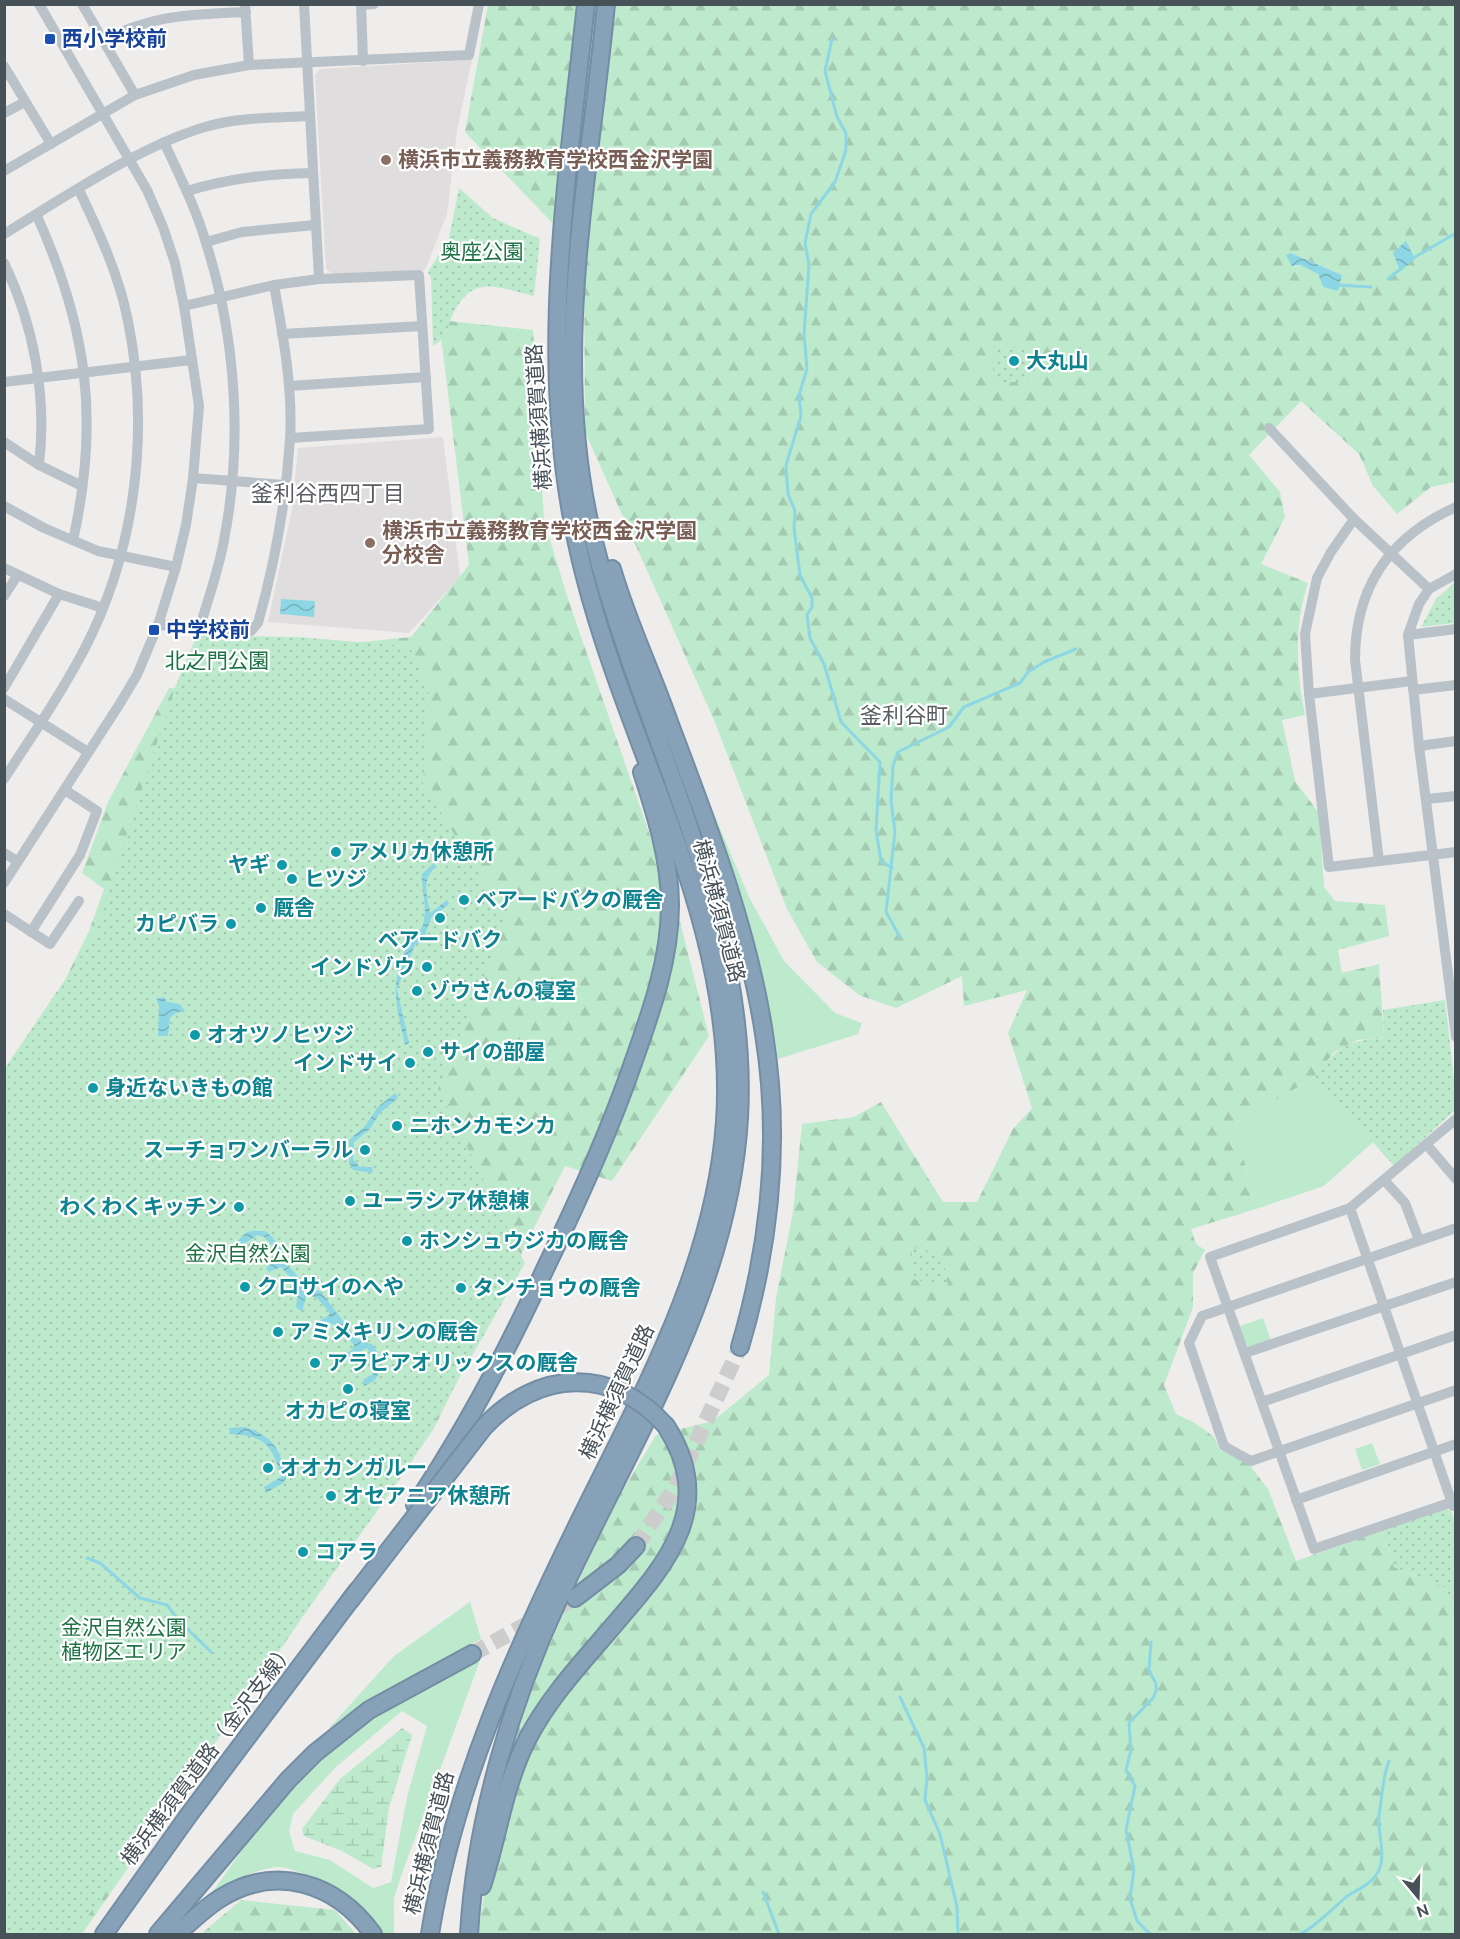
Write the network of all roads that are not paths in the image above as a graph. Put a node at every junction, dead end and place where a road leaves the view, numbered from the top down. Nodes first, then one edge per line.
1 (39, 4) edge
2 (82, 4) edge
3 (304, 4) edge
4 (374, 4) edge
5 (479, 4) edge
6 (586, 4) edge
7 (606, 4) edge
8 (361, 5) edge
9 (245, 8) edge
10 (103, 41) junction
11 (363, 61) junction
12 (307, 63) junction
13 (249, 65) junction
14 (4, 66) edge
15 (135, 95) junction
16 (25, 102) junction
17 (4, 113) edge
18 (102, 113) junction
19 (309, 116) junction
20 (164, 142) junction
21 (51, 144) junction
22 (129, 161) junction
23 (4, 171) edge
24 (313, 173) junction
25 (79, 190) junction
26 (187, 191) junction
27 (37, 216) junction
28 (315, 225) junction
29 (4, 234) edge
30 (206, 242) junction
31 (4, 263) edge
32 (319, 279) junction
33 (274, 285) junction
34 (220, 296) junction
35 (184, 306) junction
36 (422, 326) junction
37 (282, 334) junction
38 (191, 360) junction
39 (134, 365) junction
40 (85, 372) junction
41 (426, 377) junction
42 (39, 378) junction
43 (4, 382) edge
44 (289, 386) junction
45 (575, 420) junction
46 (1269, 428) dead end
47 (290, 438) junction
48 (4, 442) edge
49 (39, 465) junction
50 (193, 478) junction
51 (232, 480) junction
52 (285, 485) junction
53 (82, 486) junction
54 (568, 503) junction
55 (1455, 507) edge
56 (5, 508) edge
57 (1353, 519) junction
58 (73, 540) junction
59 (1390, 553) junction
60 (121, 557) junction
61 (176, 567) junction
62 (4, 568) edge
63 (1455, 574) edge
64 (17, 576) junction
65 (1430, 589) junction
66 (59, 594) junction
67 (4, 596) edge
68 (103, 608) junction
69 (158, 625) junction
70 (200, 627) junction
71 (1455, 629) edge
72 (1408, 635) junction
73 (1413, 685) junction
74 (1455, 685) edge
75 (4, 688) edge
76 (1360, 688) junction
77 (1309, 694) junction
78 (4, 699) edge
79 (41, 723) junction
80 (1455, 741) edge
81 (1419, 746) junction
82 (88, 752) junction
83 (4, 779) edge
84 (65, 790) junction
85 (1455, 796) edge
86 (1427, 799) junction
87 (1455, 852) edge
88 (4, 853) edge
89 (1433, 855) junction
90 (17, 861) junction
91 (1380, 861) junction
92 (4, 883) edge
93 (79, 901) dead end
94 (4, 914) edge
95 (31, 932) junction
96 (1455, 1037) edge
97 (732, 1054) junction
98 (1455, 1119) edge
99 (732, 1124) junction
100 (1427, 1145) junction
101 (1455, 1179) edge
102 (1385, 1181) junction
103 (1350, 1208) junction
104 (1455, 1228) edge
105 (1419, 1240) junction
106 (1368, 1258) junction
107 (1455, 1282) edge
108 (1228, 1306) junction
109 (1385, 1307) junction
110 (1455, 1335) edge
111 (740, 1347) tunnel mouth
112 (1245, 1353) junction
113 (1401, 1354) junction
114 (1455, 1390) edge
115 (1262, 1402) junction
116 (1418, 1403) junction
117 (1455, 1444) edge
118 (1278, 1451) junction
119 (1434, 1452) junction
120 (1296, 1500) junction
121 (1454, 1506) edge
122 (636, 1546) tunnel mouth
123 (575, 1598) tunnel mouth
124 (349, 1602) junction
125 (472, 1654) tunnel mouth
126 (470, 1930) edge
127 (104, 1935) edge
128 (158, 1935) edge
129 (177, 1935) edge
130 (373, 1935) edge
131 (430, 1935) edge

1 - 18 street
2 - 10 street
3 - 12 street
4 - 8 street
5 - 11 street
6 - 54 highway, 横浜横須賀道路
7 - 45 highway, 横浜横須賀道路
8 - 11 street
9 - 10 street
9 - 13 street
10 - 15 street
11 - 12 street
12 - 13 street
12 - 19 street
13 - 15 street
14 - 16 street
15 - 18 street
16 - 17 street
16 - 21 street
18 - 21 street
18 - 22 street
19 - 20 street
19 - 24 street
20 - 22 street
20 - 26 street
21 - 23 street
22 - 25 street
22 - 35 street
24 - 26 street
24 - 28 street
25 - 27 street
25 - 39 street
26 - 30 street
27 - 29 street
27 - 40 street
28 - 30 street
28 - 32 street
30 - 34 street
31 - 42 street
32 - 33 street
32 - 36 street
33 - 34 street
33 - 37 street
34 - 35 street
34 - 51 street
35 - 38 street
36 - 37 street
36 - 41 street
37 - 44 street
38 - 39 street
38 - 50 street
39 - 40 street
39 - 60 street
40 - 42 street
40 - 53 street
41 - 44 street
41 - 47 street
42 - 43 street
42 - 49 street
44 - 47 street
45 - 97 highway, 横浜横須賀道路
45 - 111 highway
46 - 57 street
47 - 52 street
48 - 49 street
49 - 53 street
50 - 51 street
50 - 61 street
51 - 52 street
51 - 70 street
52 - 70 street
53 - 58 street
54 - 97 highway, 横浜横須賀道路
54 - 124 highway, bridge
55 - 59 street
56 - 58 street
57 - 59 street
57 - 77 street
58 - 60 street
59 - 65 street
59 - 76 street
60 - 61 street
60 - 68 street
61 - 69 street
62 - 64 street
63 - 65 street
64 - 66 street
64 - 67 street
65 - 72 street
66 - 68 street
66 - 75 street
68 - 79 street
69 - 70 street
69 - 82 street
71 - 72 street
72 - 73 street
73 - 74 street
73 - 76 street
73 - 81 street
76 - 77 street
76 - 91 street
77 - 91 street
78 - 79 street
79 - 82 street
79 - 83 street
80 - 81 street
81 - 86 street
82 - 84 street
84 - 90 street
84 - 95 street
85 - 86 street
86 - 89 street
87 - 89 street
88 - 90 street
89 - 91 street
89 - 96 street
90 - 92 street
93 - 95 street
94 - 95 street
97 - 99 highway, 横浜横須賀道路
98 - 100 street
99 - 126 highway, 横浜横須賀道路
99 - 131 highway, 横浜横須賀道路
100 - 101 street
100 - 102 street
102 - 103 street
102 - 105 street
103 - 106 street
103 - 108 street
104 - 105 street
105 - 106 street
106 - 108 street
106 - 109 street
107 - 109 street
108 - 112 street
108 - 118 street
109 - 112 street
109 - 113 street
110 - 113 street
112 - 115 street
113 - 115 street
113 - 116 street
114 - 116 street
115 - 118 street
116 - 118 street
116 - 119 street
117 - 119 street
118 - 120 street
119 - 120 street
119 - 121 street
120 - 121 street
122 - 123 highway
124 - 126 highway, bridge
124 - 127 highway, 横浜横須賀道路（金沢支線）
125 - 128 highway
129 - 130 highway

